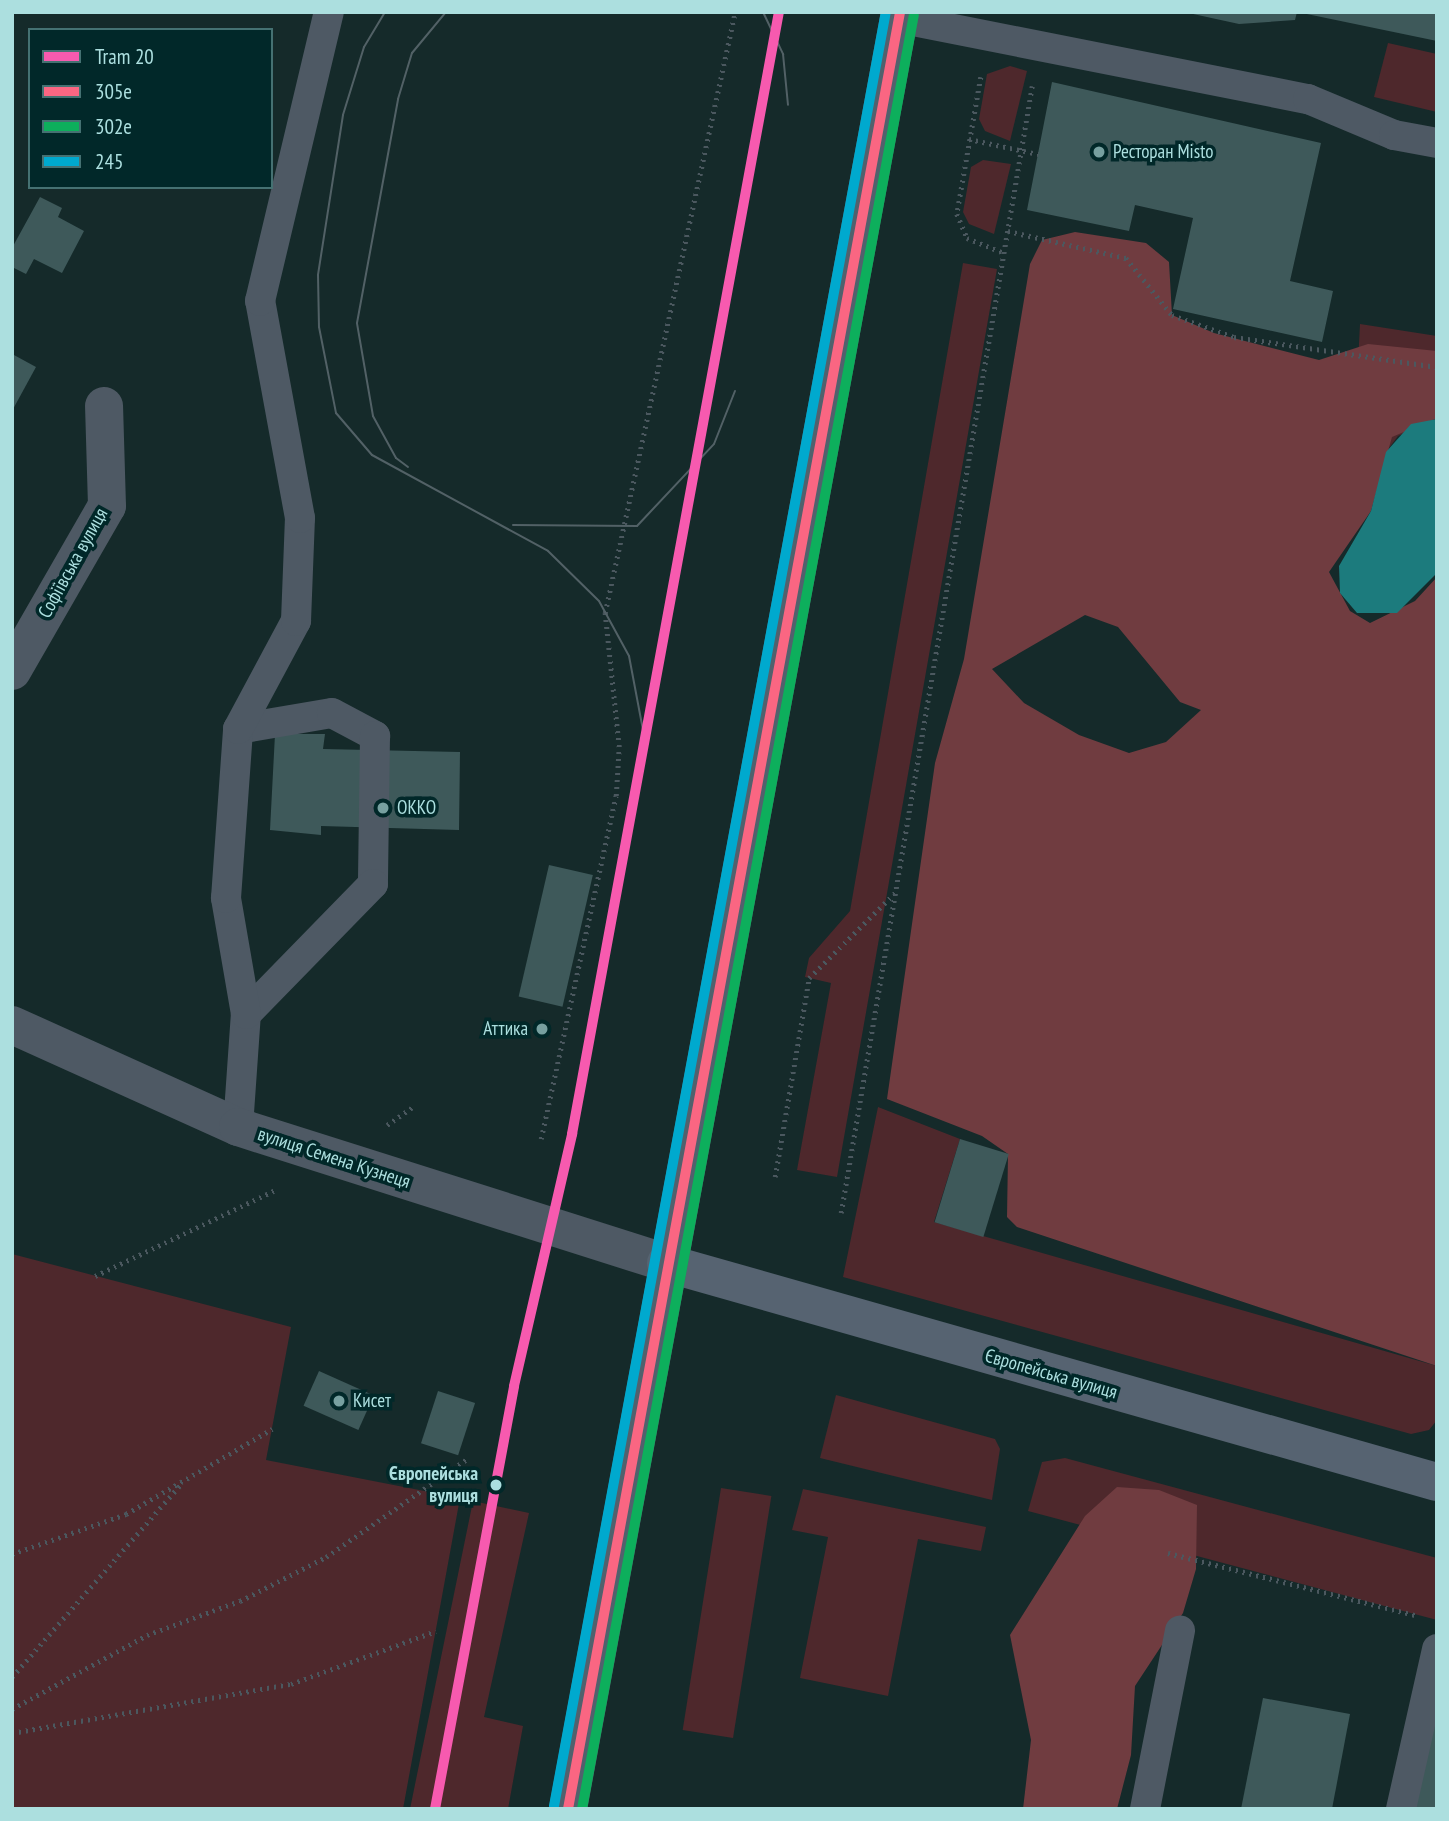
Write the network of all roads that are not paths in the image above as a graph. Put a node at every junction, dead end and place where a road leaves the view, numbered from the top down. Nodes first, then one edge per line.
1 (329, 12) edge
2 (899, 15) edge
3 (1437, 143) edge
4 (104, 406) dead end
5 (12, 671) edge
6 (238, 729) junction
7 (246, 1014) junction
8 (12, 1025) edge
9 (238, 1127) junction
10 (666, 1264) junction
11 (1437, 1482) edge
12 (1180, 1630) dead end
13 (1437, 1649) edge
14 (568, 1809) edge
15 (1145, 1809) edge
16 (1401, 1809) edge

1 - 6 lane
2 - 3 lane
2 - 10 main road
4 - 5 street, Софіївська вулиця
6 - 7 lane
6 - 7 lane
7 - 9 lane
8 - 9 street, вулиця Семена Кузнеця
9 - 10 street, вулиця Семена Кузнеця
10 - 11 main road, Європейська вулиця
10 - 14 main road
12 - 15 lane
13 - 16 lane

